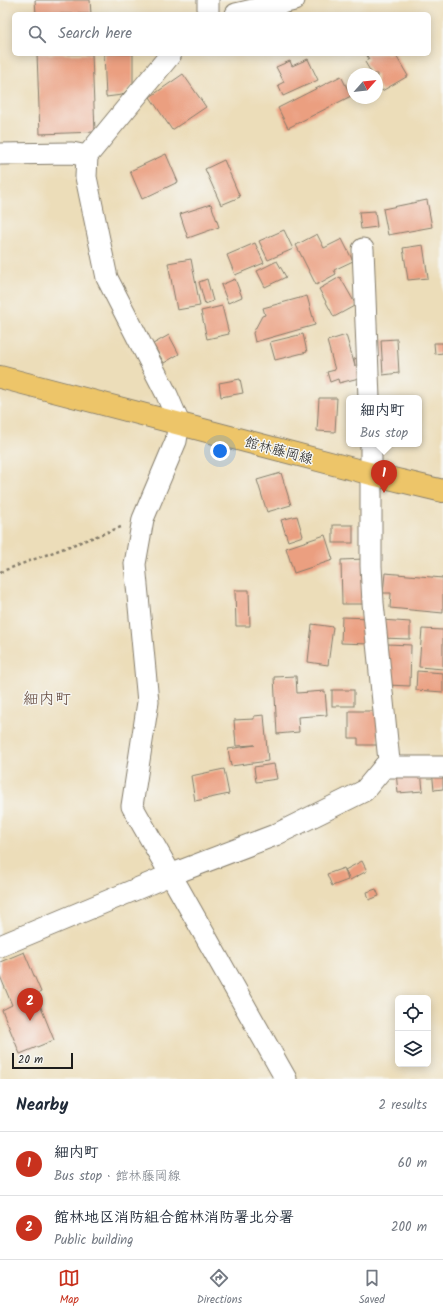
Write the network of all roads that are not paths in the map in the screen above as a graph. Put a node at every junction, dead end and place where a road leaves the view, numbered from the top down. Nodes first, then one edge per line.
1 (208, 0) edge
2 (294, 0) edge
3 (208, 12) edge
4 (244, 12) edge
5 (169, 56) edge
6 (0, 154) edge
7 (87, 156) junction
8 (363, 250) dead end
9 (0, 377) edge
10 (369, 395) edge
11 (179, 423) junction
12 (371, 447) edge
13 (372, 474) junction
14 (443, 491) edge
15 (384, 767) junction
16 (443, 767) edge
17 (170, 875) junction
18 (0, 946) edge
19 (286, 1079) edge

1 - 3 street
2 - 4 street
5 - 7 street
6 - 7 street
7 - 11 street
8 - 10 street
9 - 11 main road, 館林藤岡線
11 - 13 main road, 館林藤岡線
11 - 17 street
12 - 13 street
13 - 14 main road, 館林藤岡線
13 - 15 street
15 - 16 street
15 - 17 street
17 - 18 street
17 - 19 street

